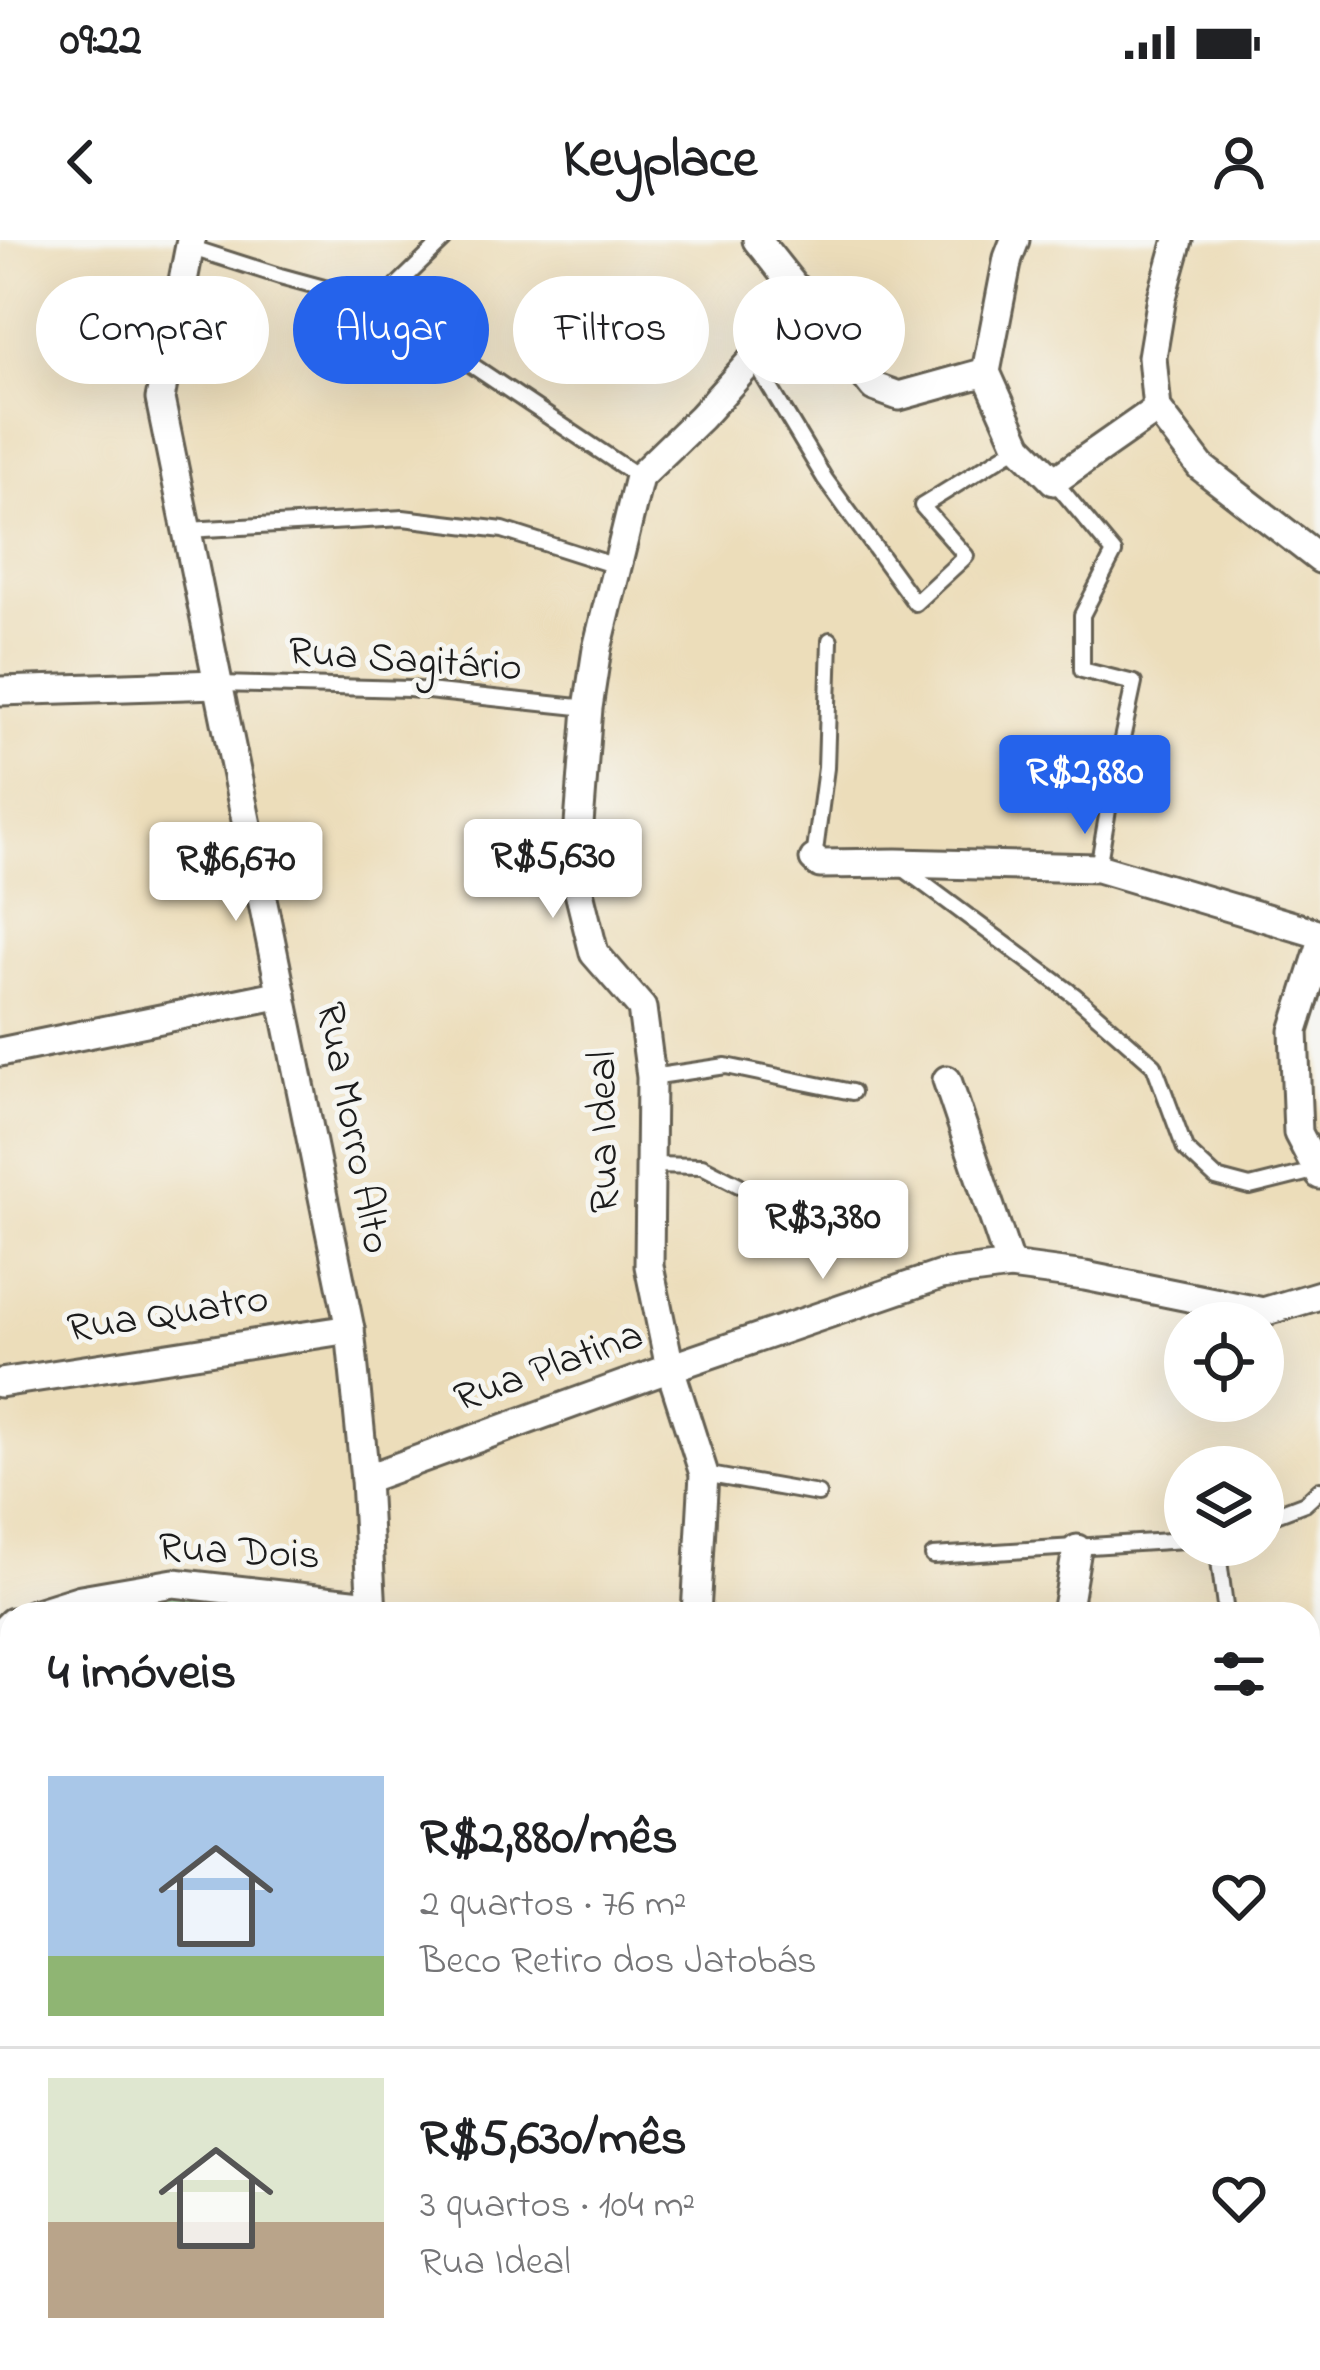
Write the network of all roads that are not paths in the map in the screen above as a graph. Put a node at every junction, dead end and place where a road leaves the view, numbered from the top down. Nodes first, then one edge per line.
1 (443, 240) edge
2 (757, 240) edge
3 (1015, 240) edge
4 (1178, 240) edge
5 (190, 243) edge
6 (406, 276) edge
7 (786, 276) edge
8 (293, 279) edge
9 (986, 372) junction
10 (489, 376) edge
11 (733, 381) edge
12 (768, 384) edge
13 (871, 384) edge
14 (1157, 409) junction
15 (1019, 446) junction
16 (639, 477) junction
17 (1054, 481) junction
18 (187, 530) junction
19 (1320, 559) edge
20 (616, 566) junction
21 (830, 640) dead end
22 (218, 684) junction
23 (0, 691) edge
24 (588, 708) junction
25 (814, 859) joint
26 (896, 863) junction
27 (1098, 868) junction
28 (1320, 934) edge
29 (1320, 949) edge
30 (282, 994) junction
31 (0, 1052) edge
32 (651, 1077) junction
33 (946, 1079) dead end
34 (852, 1092) dead end
35 (650, 1165) junction
36 (1319, 1172) edge
37 (739, 1185) dead end
38 (1010, 1266) junction
39 (1320, 1295) edge
40 (350, 1329) junction
41 (670, 1368) junction
42 (0, 1383) edge
43 (704, 1474) junction
44 (365, 1479) junction
45 (1320, 1489) edge
46 (818, 1494) dead end
47 (1284, 1511) edge
48 (1164, 1542) edge
49 (1077, 1549) junction
50 (933, 1556) dead end
51 (1220, 1566) edge
52 (69, 1602) edge
53 (313, 1602) edge
54 (371, 1602) edge
55 (697, 1602) edge
56 (1068, 1602) edge
57 (1224, 1602) edge

1 - 6 lane
2 - 7 street
3 - 9 street
4 - 14 street
5 - 8 lane
5 - 18 street, Rua Morro Alto
9 - 13 street
9 - 15 street
10 - 16 lane
11 - 16 street
12 - 15 lane
14 - 17 street
14 - 19 street
15 - 17 street
16 - 20 street, Rua Ideal
17 - 27 lane
18 - 20 lane
18 - 22 street, Rua Morro Alto
20 - 24 street, Rua Ideal
21 - 25 lane
22 - 23 street
22 - 24 lane, Rua Sagitário
22 - 30 street, Rua Morro Alto
24 - 32 street, Rua Ideal
25 - 26 street
26 - 27 street
26 - 36 lane
27 - 28 street
29 - 36 street
30 - 31 street
30 - 40 street, Rua Morro Alto
32 - 34 lane
32 - 35 street, Rua Ideal
33 - 38 street
35 - 37 lane
35 - 41 street, Rua Ideal
38 - 39 street, Rua Platina
38 - 41 street, Rua Platina
40 - 42 street, Rua Quatro
40 - 44 street, Rua Morro Alto
41 - 43 street, Rua Ideal
41 - 44 street, Rua Platina
43 - 46 lane
43 - 55 street, Rua Ideal
44 - 54 street, Rua Morro Alto
45 - 47 lane
48 - 49 lane
49 - 50 lane
49 - 56 street
51 - 57 lane
52 - 53 street, Rua Dois

